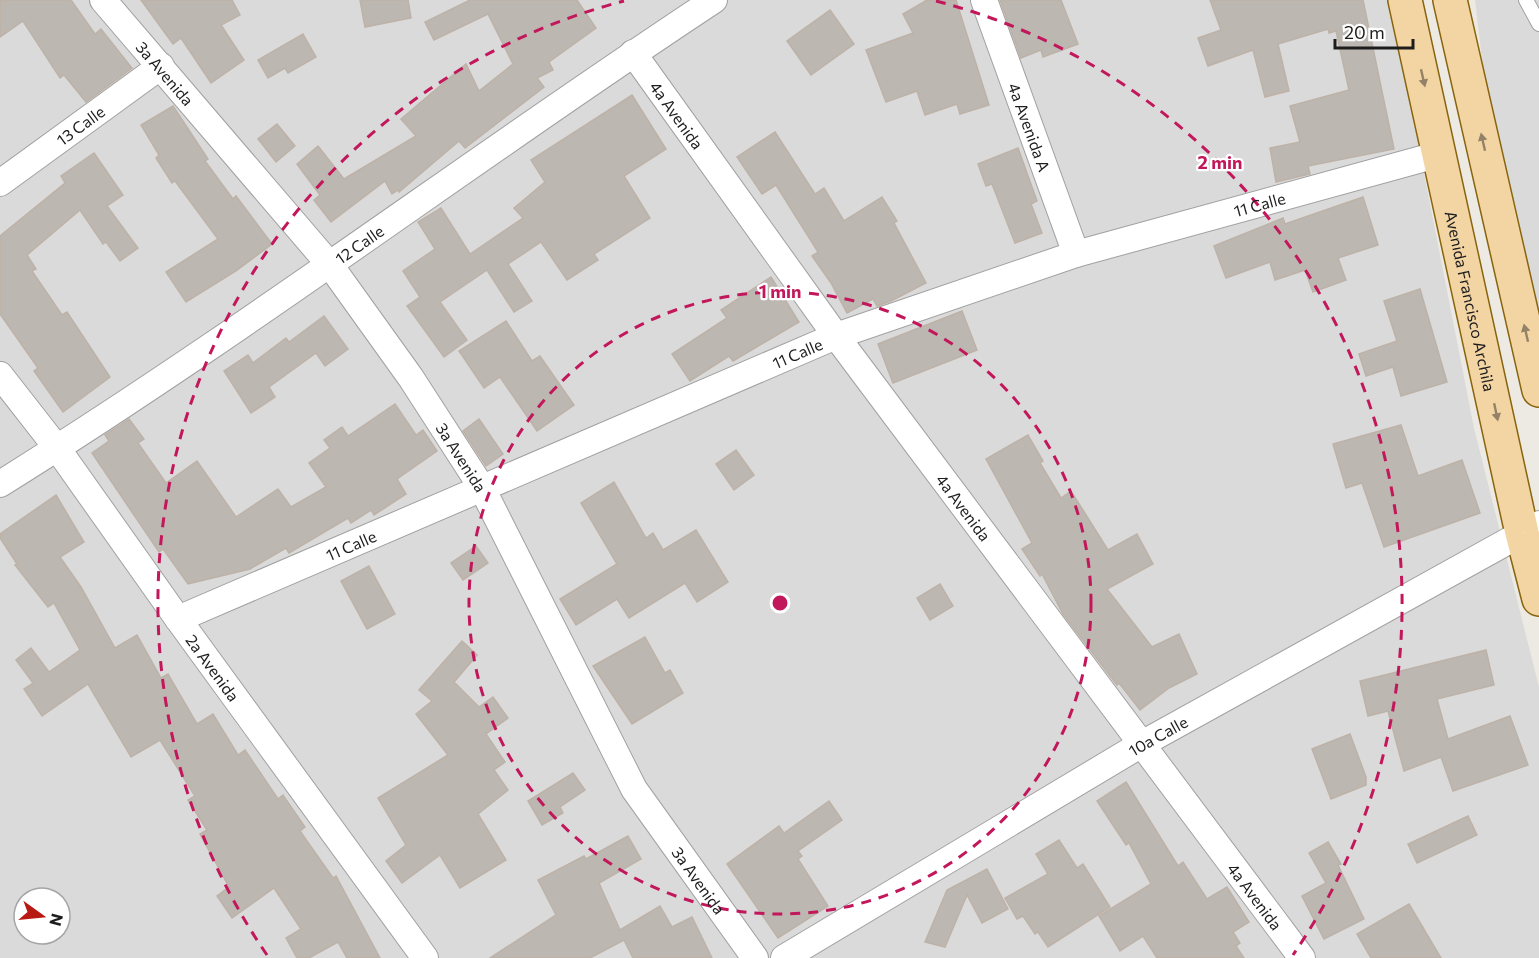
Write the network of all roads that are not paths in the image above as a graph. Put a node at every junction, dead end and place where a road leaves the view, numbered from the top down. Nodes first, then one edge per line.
1 (103, 0) edge
2 (714, 0) edge
3 (984, 0) edge
4 (1405, 0) edge
5 (1450, 0) edge
6 (1526, 0) edge
7 (1539, 24) edge
8 (633, 53) junction
9 (161, 66) junction
10 (1440, 154) junction
11 (0, 183) edge
12 (1076, 254) junction
13 (330, 265) junction
14 (836, 336) junction
15 (0, 375) edge
16 (1539, 390) edge
17 (57, 448) junction
18 (0, 484) edge
19 (483, 488) junction
20 (1530, 529) edge
21 (1539, 599) edge
22 (178, 619) junction
23 (1140, 745) junction
24 (425, 958) edge
25 (755, 958) edge
26 (784, 958) edge
27 (1302, 958) edge

1 - 9 street, 3a Avenida
2 - 8 street, 12 Calle
3 - 12 street, 4a Avenida A
4 -> 10 main road, Avenida Francisco Archila
16 -> 5 main road
6 - 7 lane
8 - 13 street, 12 Calle
8 - 14 street, 4a Avenida
9 - 11 street, 13 Calle
9 - 13 street, 3a Avenida
10 - 12 street, 11 Calle
10 -> 20 main road, Avenida Francisco Archila
12 - 14 street, 11 Calle
13 - 17 street, 12 Calle
13 - 19 street, 3a Avenida
14 - 19 street, 11 Calle
14 - 23 street, 4a Avenida
15 - 17 street, 2a Avenida
17 - 18 street, 12 Calle
17 - 22 street, 2a Avenida
19 - 22 street, 11 Calle
19 - 25 street, 3a Avenida
20 - 21 main road, Avenida Francisco Archila
20 - 23 street, 10a Calle
22 - 24 street, 2a Avenida
23 - 26 street, 10a Calle
23 - 27 street, 4a Avenida

